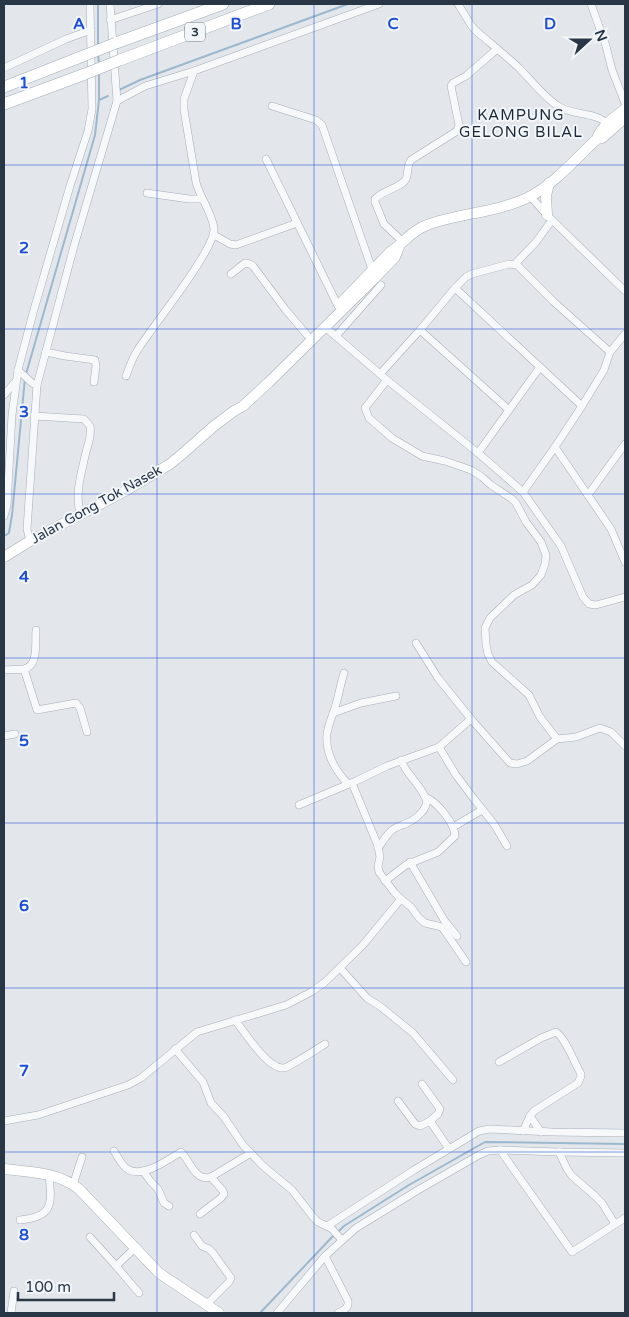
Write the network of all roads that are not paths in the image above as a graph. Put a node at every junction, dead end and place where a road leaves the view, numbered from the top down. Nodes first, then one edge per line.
1 (90, 4) edge
2 (110, 4) edge
3 (158, 4) edge
4 (222, 4) edge
5 (269, 4) edge
6 (379, 4) edge
7 (458, 4) edge
8 (590, 4) edge
9 (110, 20) junction
10 (91, 30) junction
11 (497, 49) junction
12 (4, 68) edge
13 (194, 72) junction
14 (4, 87) edge
15 (117, 101) junction
16 (625, 103) edge
17 (4, 104) edge
18 (272, 106) dead end
19 (625, 109) edge
20 (624, 121) edge
21 (608, 124) junction
22 (597, 139) junction
23 (266, 158) dead end
24 (549, 183) junction
25 (147, 193) dead end
26 (530, 196) junction
27 (201, 199) junction
28 (550, 218) junction
29 (297, 223) junction
30 (214, 235) junction
31 (401, 245) junction
32 (515, 264) junction
33 (230, 274) dead end
34 (376, 278) junction
35 (455, 288) junction
36 (625, 290) edge
37 (338, 306) junction
38 (326, 322) junction
39 (420, 330) junction
40 (311, 332) junction
41 (625, 334) edge
42 (336, 336) junction
43 (46, 352) junction
44 (610, 352) junction
45 (540, 367) junction
46 (20, 372) junction
47 (380, 374) junction
48 (126, 376) dead end
49 (387, 380) junction
50 (16, 381) junction
51 (94, 382) dead end
52 (35, 384) junction
53 (4, 395) edge
54 (582, 406) junction
55 (509, 410) junction
56 (234, 411) junction
57 (34, 416) junction
58 (625, 444) edge
59 (555, 447) junction
60 (478, 452) junction
61 (522, 492) junction
62 (588, 495) junction
63 (80, 514) junction
64 (4, 516) edge
65 (30, 541) junction
66 (623, 548) edge
67 (4, 557) edge
68 (625, 562) edge
69 (625, 597) edge
70 (36, 630) dead end
71 (416, 644) dead end
72 (24, 669) junction
73 (4, 670) edge
74 (344, 673) dead end
75 (396, 696) dead end
76 (333, 714) junction
77 (471, 719) junction
78 (87, 732) dead end
79 (15, 734) dead end
80 (4, 736) edge
81 (557, 739) junction
82 (625, 746) edge
83 (439, 747) junction
84 (401, 760) junction
85 (350, 783) junction
86 (427, 798) junction
87 (300, 805) dead end
88 (482, 810) junction
89 (453, 827) junction
90 (507, 846) dead end
91 (378, 848) junction
92 (410, 862) junction
93 (385, 881) junction
94 (401, 899) junction
95 (457, 936) dead end
96 (466, 962) dead end
97 (340, 968) junction
98 (235, 1020) junction
99 (325, 1044) dead end
100 (175, 1049) junction
101 (499, 1062) dead end
102 (453, 1080) dead end
103 (422, 1084) dead end
104 (398, 1100) dead end
105 (530, 1116) junction
106 (4, 1121) edge
107 (430, 1121) junction
108 (524, 1131) junction
109 (541, 1132) junction
110 (625, 1133) edge
111 (449, 1149) junction
112 (500, 1150) junction
113 (114, 1151) dead end
114 (559, 1152) junction
115 (251, 1153) junction
116 (625, 1153) edge
117 (82, 1157) dead end
118 (4, 1170) edge
119 (143, 1171) junction
120 (49, 1175) junction
121 (211, 1176) junction
122 (73, 1185) junction
123 (169, 1206) dead end
124 (200, 1214) dead end
125 (625, 1218) edge
126 (20, 1220) dead end
127 (615, 1224) junction
128 (329, 1227) junction
129 (194, 1235) dead end
130 (90, 1237) dead end
131 (341, 1239) junction
132 (134, 1248) junction
133 (325, 1256) junction
134 (116, 1266) junction
135 (14, 1291) dead end
136 (139, 1293) dead end
137 (206, 1305) junction
138 (10, 1313) edge
139 (218, 1313) edge
140 (277, 1313) edge
141 (338, 1313) edge

1 - 10 street
2 - 9 street
3 - 9 street
4 - 14 main road, 3, bridge
5 - 17 main road, 3, bridge
6 - 13 street
7 - 11 street
8 - 16 street
9 - 15 street
10 - 12 street
10 - 46 street
11 - 21 street
11 - 31 street
13 - 15 street
13 - 27 street
15 - 43 street
18 - 34 street
19 - 21 main road, Jalan Gong Tok Nasek
20 - 22 main road, Jalan Gong Tok Nasek
21 - 22 main road, Jalan Gong Tok Nasek
22 - 24 main road, Jalan Gong Tok Nasek
23 - 29 street
24 - 26 main road, Jalan Gong Tok Nasek
24 - 28 main road
25 - 27 street
26 - 28 street
26 - 31 main road, Jalan Gong Tok Nasek
27 - 30 street
28 - 32 street
28 - 36 street
29 - 30 street
29 - 37 street
30 - 48 street
31 - 34 main road, Jalan Gong Tok Nasek
32 - 35 street
32 - 44 street
33 - 40 street
34 - 37 main road, Jalan Gong Tok Nasek
34 - 38 main road, Jalan Gong Tok Nasek
34 - 42 street
35 - 39 street
35 - 45 street
37 - 38 main road, Jalan Gong Tok Nasek
38 - 40 main road
38 - 42 street
38 - 56 main road, Jalan Gong Tok Nasek
39 - 47 street
39 - 55 street
40 - 56 main road, Jalan Gong Tok Nasek
41 - 44 street
42 - 47 street
43 - 51 street
43 - 52 street
44 - 54 street
45 - 54 street
45 - 55 street
46 - 50 street
46 - 52 street
47 - 49 street
49 - 60 street
49 - 81 street
50 - 53 street
50 - 64 street
52 - 57 street
54 - 59 street
55 - 60 street
56 - 63 main road, Jalan Gong Tok Nasek
57 - 63 street
57 - 65 street
58 - 62 street
59 - 61 street
59 - 62 street
60 - 61 street
61 - 69 street
62 - 66 street
63 - 65 main road, Jalan Gong Tok Nasek
65 - 67 main road, Jalan Gong Tok Nasek
66 - 68 street
70 - 72 street
71 - 77 street
72 - 73 street
72 - 78 street
74 - 76 street
75 - 76 street
76 - 85 street
77 - 81 street
77 - 83 street
79 - 80 street
81 - 82 street
83 - 84 street
83 - 88 street
84 - 85 street
84 - 86 street
85 - 87 street
85 - 91 street
86 - 89 street
86 - 91 street
88 - 89 street
88 - 90 street
89 - 92 street
91 - 93 street
92 - 93 street
92 - 95 street
93 - 94 street
94 - 96 street
94 - 97 street
97 - 98 street
97 - 102 street
98 - 99 street
98 - 100 street
100 - 106 street
100 - 115 street
101 - 105 street
103 - 107 street
104 - 107 street
105 - 108 street
105 - 109 street
107 - 111 street
108 - 109 street
108 - 111 street
109 - 110 street
111 - 128 street
112 - 114 street
112 - 127 street
112 - 131 street
113 - 119 street
114 - 116 street
114 - 127 street
115 - 121 street
115 - 128 street
117 - 122 street
118 - 120 main road
119 - 121 street
119 - 123 street
120 - 122 main road
120 - 126 street
121 - 124 street
122 - 132 main road
125 - 127 street
128 - 131 street
129 - 137 street
130 - 134 street
131 - 133 street
132 - 134 street
132 - 137 main road
133 - 140 street
133 - 141 street
134 - 136 street
135 - 138 street
137 - 139 main road

